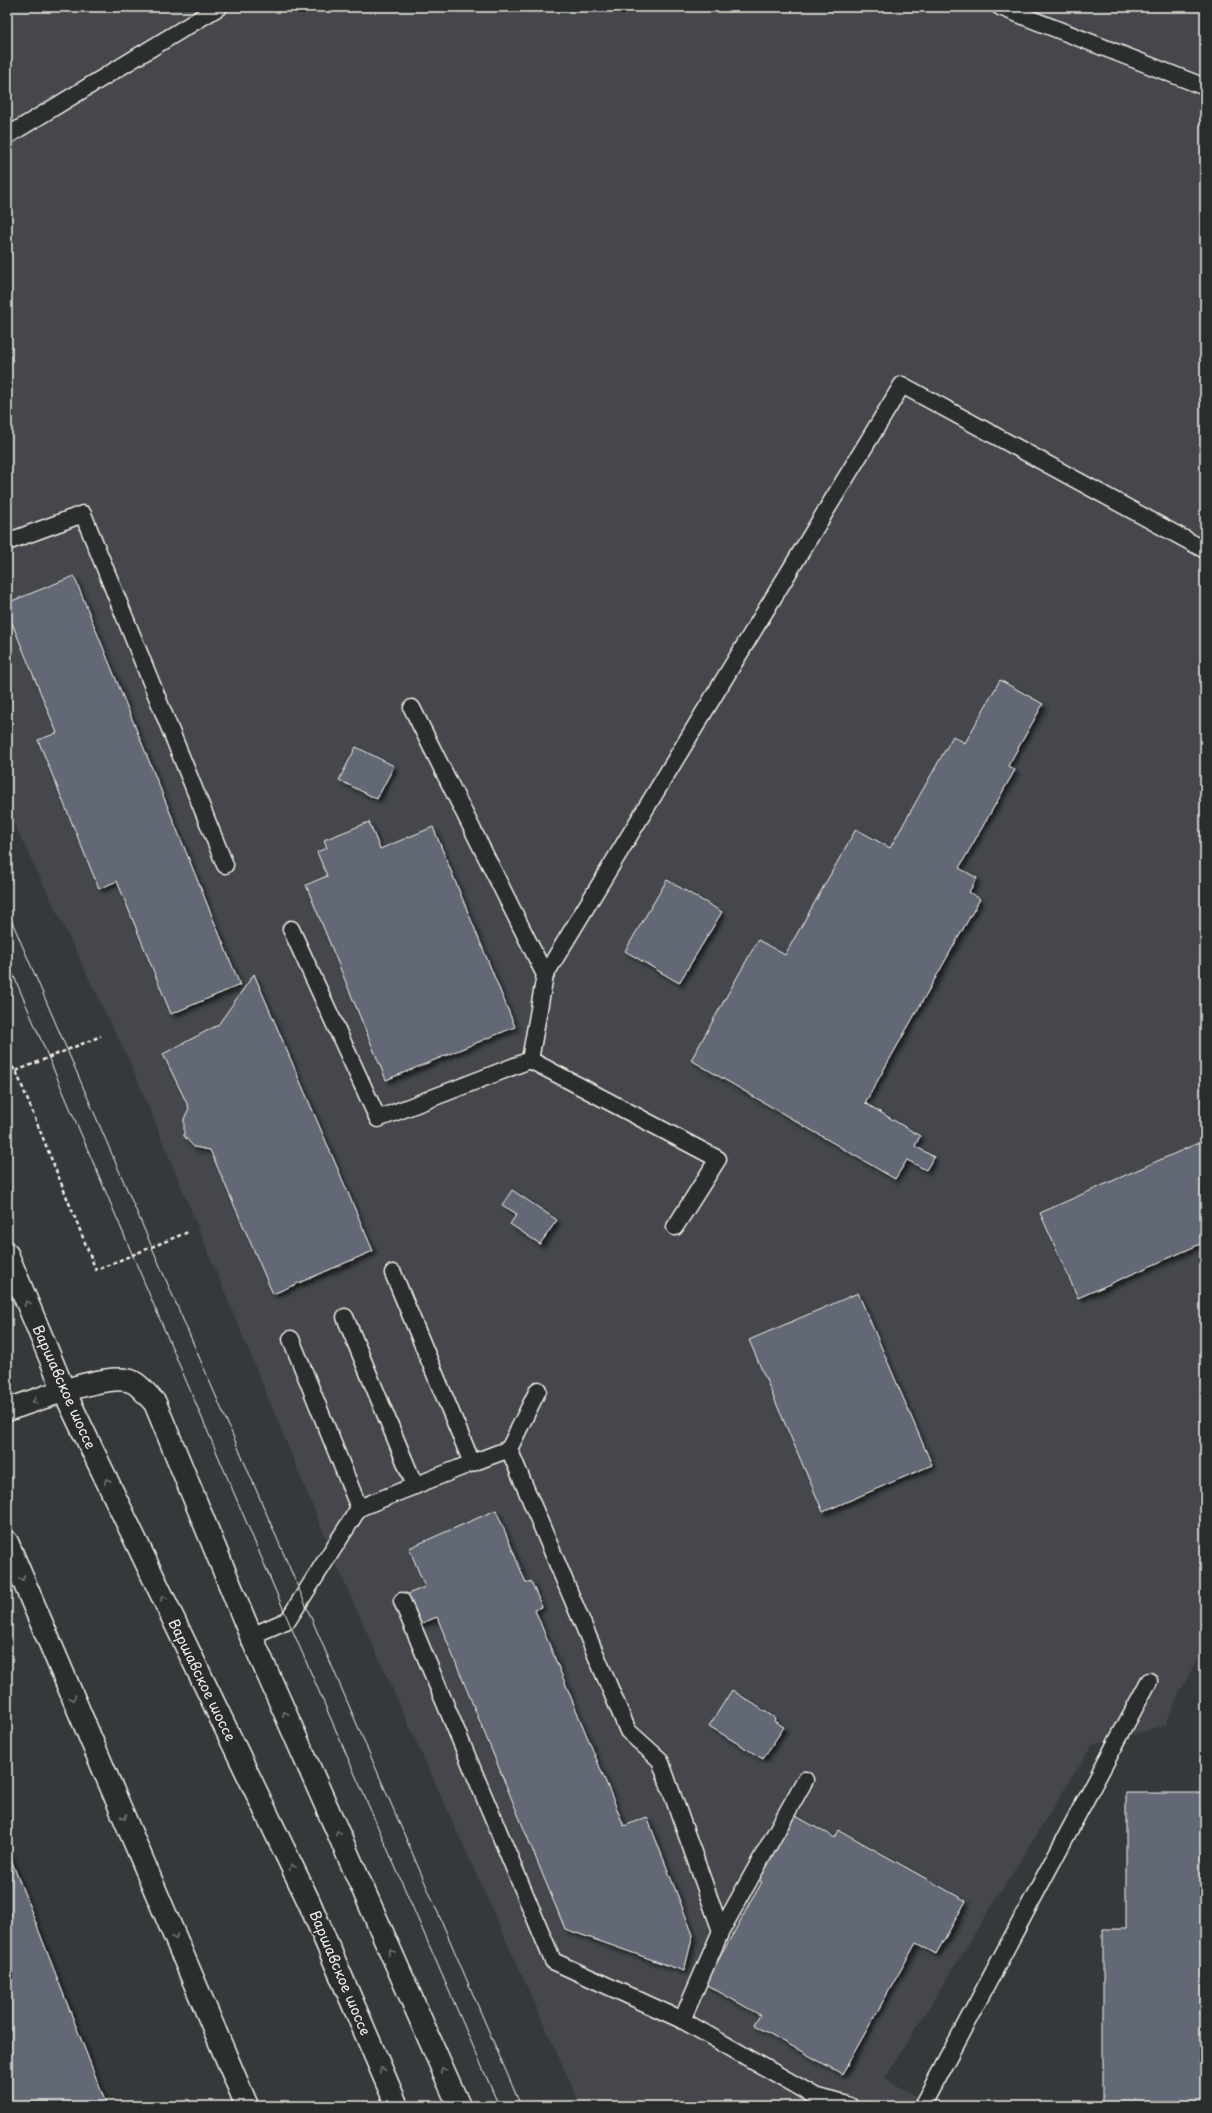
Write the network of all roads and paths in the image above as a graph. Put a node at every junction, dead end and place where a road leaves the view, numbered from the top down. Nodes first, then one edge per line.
1 (219, 7) edge
2 (1000, 7) edge
3 (1205, 87) edge
4 (7, 136) edge
5 (7, 542) edge
6 (1205, 550) edge
7 (412, 708) dead end
8 (225, 865) dead end
9 (291, 929) dead end
10 (545, 975) junction
11 (101, 1036) dead end
12 (530, 1060) junction
13 (7, 1062) edge
14 (16, 1071) junction
15 (675, 1227) dead end
16 (188, 1232) dead end
17 (7, 1254) edge
18 (393, 1273) dead end
19 (345, 1317) dead end
20 (291, 1339) dead end
21 (538, 1390) dead end
22 (64, 1391) junction
23 (7, 1410) edge
24 (509, 1449) junction
25 (472, 1463) junction
26 (415, 1486) junction
27 (359, 1508) junction
28 (7, 1542) edge
29 (402, 1601) dead end
30 (251, 1636) junction
31 (1149, 1680) dead end
32 (805, 1780) dead end
33 (721, 1931) junction
34 (682, 2020) junction
35 (247, 2106) edge
36 (397, 2106) edge
37 (459, 2106) edge
38 (850, 2106) edge
39 (922, 2106) edge

1 - 4 lane
2 - 3 lane
5 - 8 lane
6 - 10 lane
7 - 10 lane
9 - 12 lane
10 - 12 lane
11 - 14 path
12 - 15 lane
13 - 14 path
14 - 16 path
22 -> 17 main road, Варшавское шоссе
18 - 25 lane
19 - 26 lane
20 - 27 lane
21 - 24 lane
22 -> 23 main road
22 - 30 main road
36 -> 22 main road, Варшавское шоссе
24 - 25 lane
24 - 33 lane
25 - 26 lane
26 - 27 lane
27 - 30 lane
28 -> 35 main road
29 - 34 lane
37 -> 30 main road
31 - 39 lane
32 - 33 lane
33 - 34 lane
34 - 38 lane

